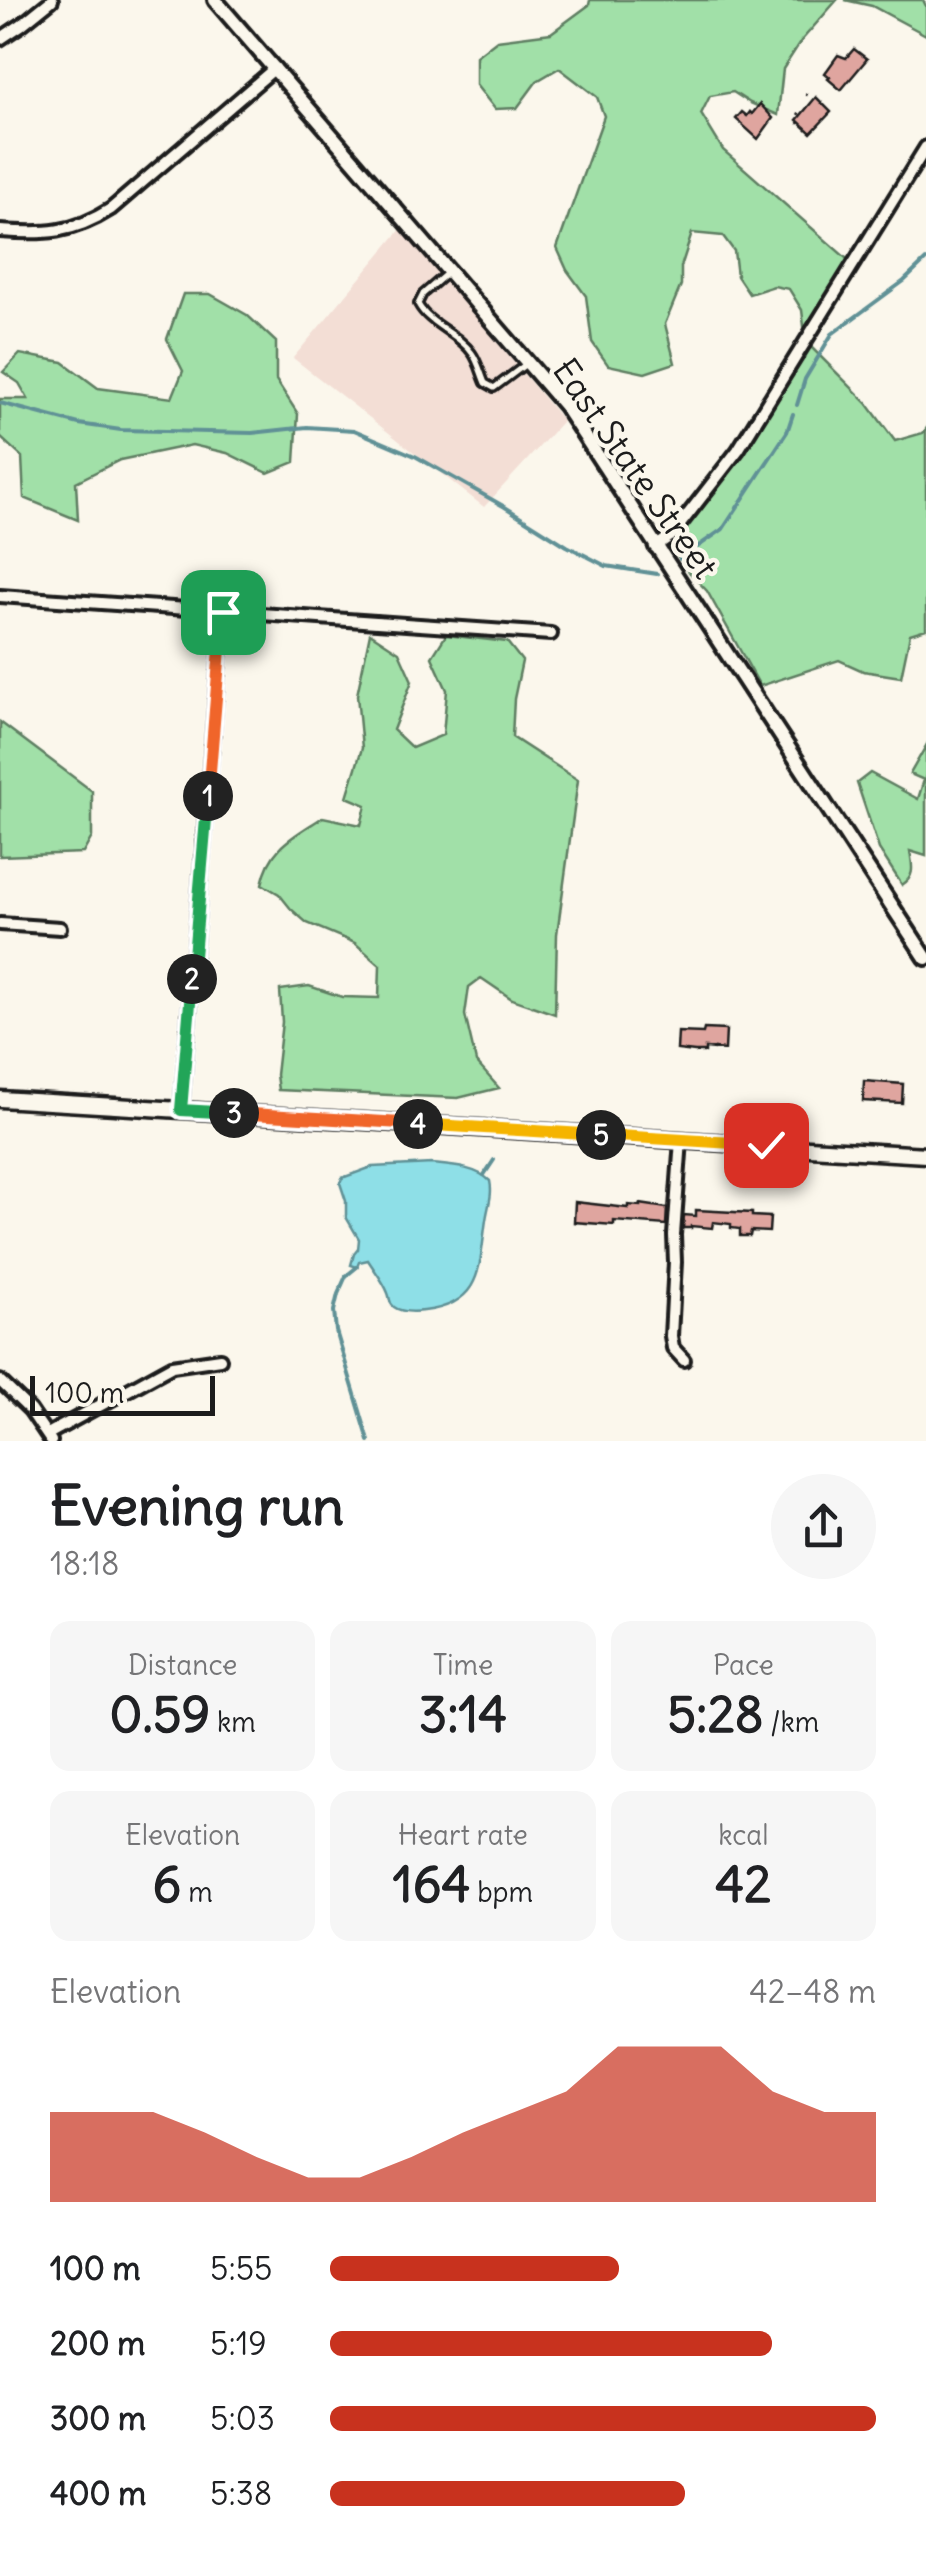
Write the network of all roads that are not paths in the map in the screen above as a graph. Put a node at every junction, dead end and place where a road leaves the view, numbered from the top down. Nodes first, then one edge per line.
1 (52, 0) edge
2 (215, 0) edge
3 (0, 38) edge
4 (274, 68) junction
5 (926, 147) edge
6 (0, 230) edge
7 (449, 272) junction
8 (527, 364) junction
9 (656, 547) junction
10 (0, 596) edge
11 (223, 612) junction
12 (551, 634) dead end
13 (0, 924) edge
14 (60, 928) dead end
15 (926, 958) edge
16 (0, 1098) edge
17 (181, 1110) junction
18 (682, 1140) junction
19 (926, 1155) edge
20 (220, 1360) dead end
21 (684, 1360) dead end
22 (0, 1381) edge
23 (50, 1438) edge

1 - 3 street
2 - 4 street, East State Street
4 - 6 street
4 - 7 street, East State Street
5 - 9 street
7 - 8 street, East State Street
7 - 8 lane
8 - 9 street, East State Street
9 - 15 street, East State Street
10 - 11 street
11 - 12 street
11 - 17 street
13 - 14 street
16 - 17 main road
17 - 18 main road
18 - 19 main road
18 - 21 street
20 - 23 street
22 - 23 street

